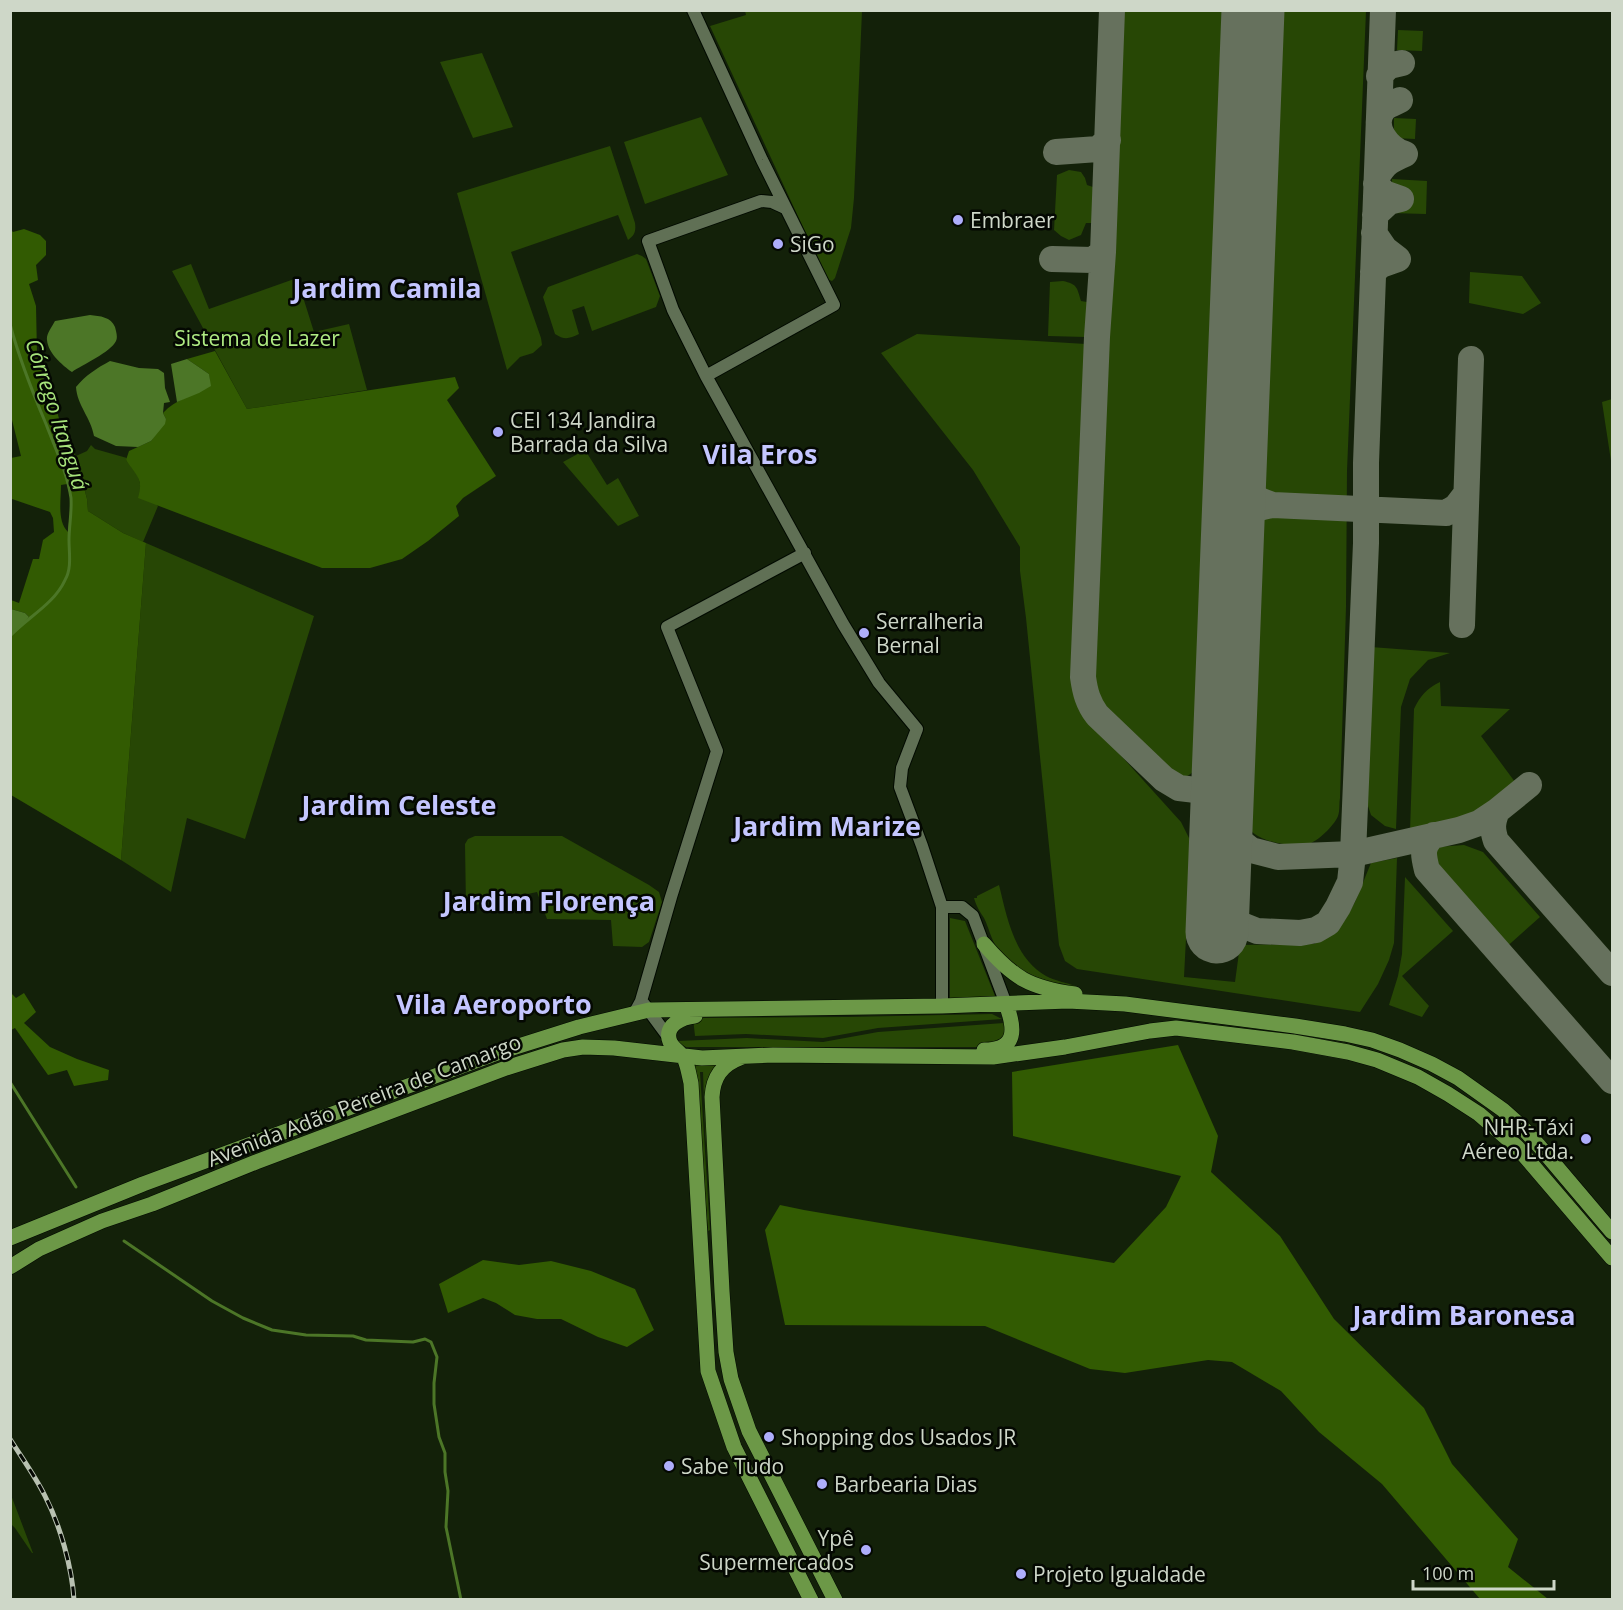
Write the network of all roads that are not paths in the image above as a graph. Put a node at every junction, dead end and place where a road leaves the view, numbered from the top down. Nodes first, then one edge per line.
1 (693, 10) edge
2 (770, 176) junction
3 (761, 201) junction
4 (785, 208) junction
5 (712, 373) junction
6 (805, 553) junction
7 (942, 907) junction
8 (962, 907) junction
9 (942, 924) junction
10 (984, 944) junction
11 (1006, 1004) junction
12 (1125, 1004) junction
13 (982, 1005) junction
14 (645, 1006) junction
15 (919, 1006) junction
16 (942, 1006) junction
17 (1012, 1021) junction
18 (669, 1038) junction
19 (661, 1053) junction
20 (683, 1056) junction
21 (746, 1056) junction
22 (874, 1056) junction
23 (690, 1080) junction
24 (1612, 1232) edge
25 (10, 1238) edge
26 (1612, 1258) edge
27 (10, 1267) edge
28 (811, 1599) edge
29 (835, 1599) edge

1 - 2 street
2 - 3 street
2 - 4 street
3 - 4 street
3 - 5 street
4 - 5 street
5 - 6 street
6 - 7 street
6 - 14 street
7 - 8 street
7 - 9 street
8 - 9 street
8 - 10 street
9 - 16 street
10 - 11 street
10 - 12 main road
11 - 12 main road, Avenida Adão Pereira de Camargo
11 - 13 main road, Avenida Adão Pereira de Camargo
11 - 17 main road
12 - 24 main road
13 - 16 main road, Avenida Adão Pereira de Camargo
13 - 17 main road
14 - 15 main road, Avenida Adão Pereira de Camargo
14 - 18 street
14 - 25 main road, Avenida Adão Pereira de Camargo
15 - 16 main road, Avenida Adão Pereira de Camargo
15 - 18 main road
17 - 22 main road
18 - 20 main road
19 - 20 main road, Avenida Adão Pereira de Camargo
19 - 23 main road
19 - 27 main road, Avenida Adão Pereira de Camargo
20 - 21 main road, Avenida Adão Pereira de Camargo
20 - 23 main road
21 - 22 main road, Avenida Adão Pereira de Camargo
21 - 29 main road
22 - 26 main road, Avenida Adão Pereira de Camargo
23 - 28 main road

